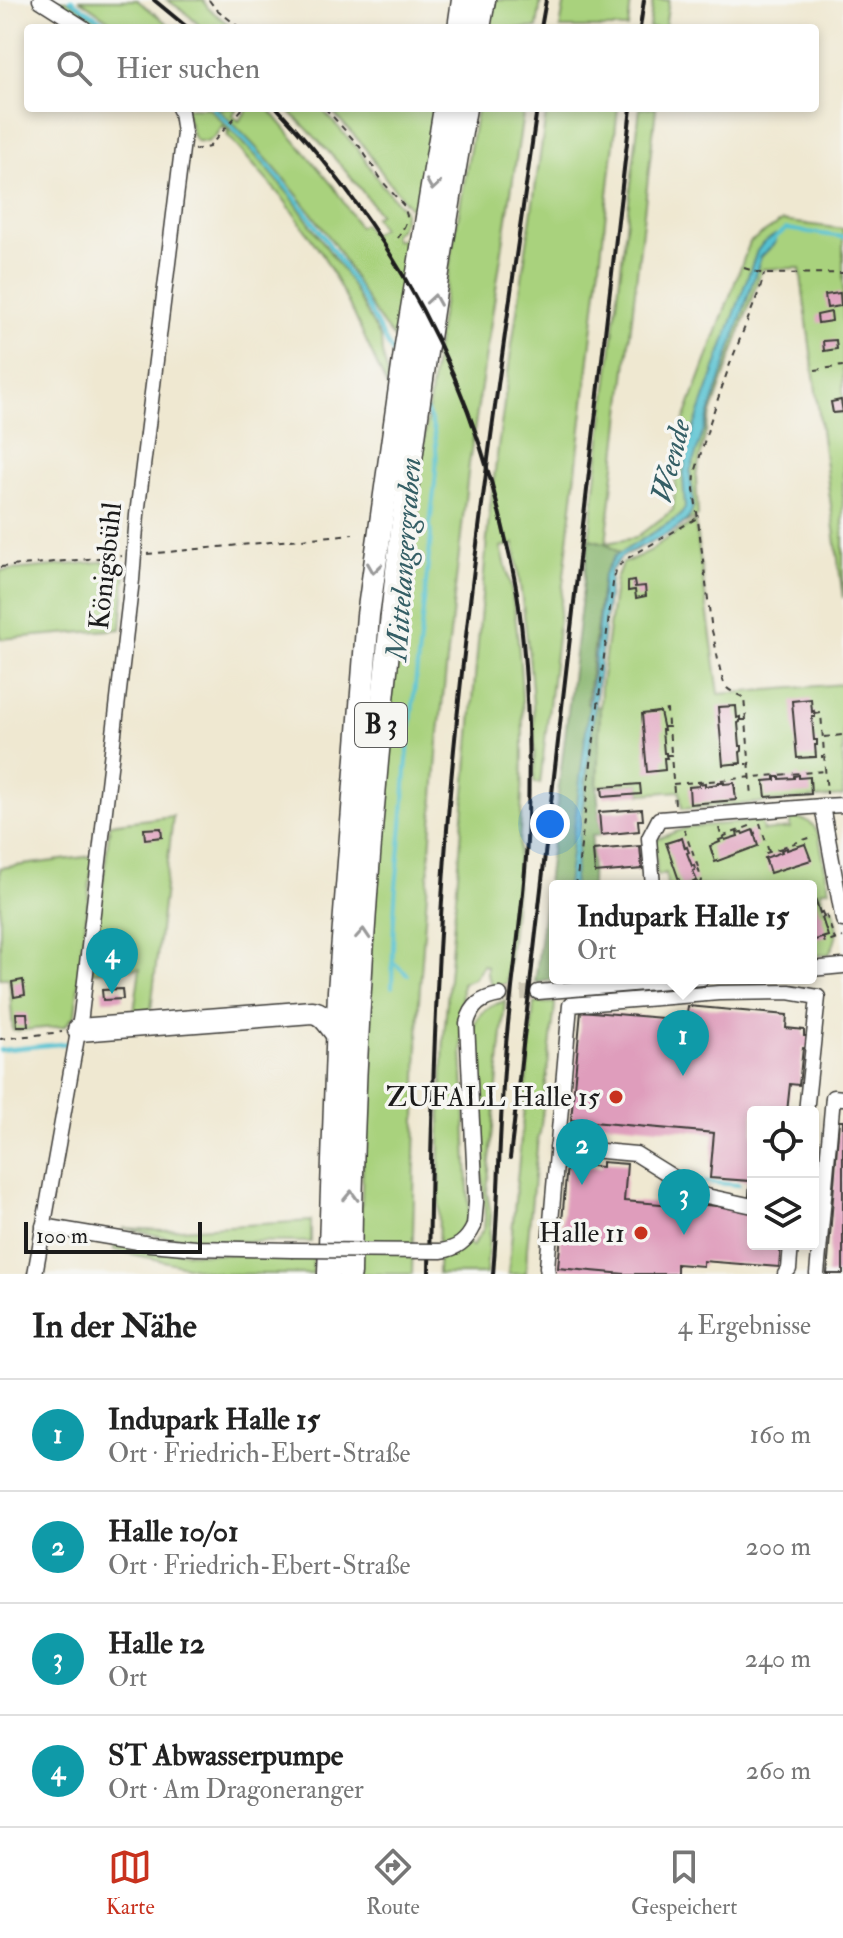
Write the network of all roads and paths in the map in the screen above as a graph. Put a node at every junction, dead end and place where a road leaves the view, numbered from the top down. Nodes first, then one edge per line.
1 (40, 0) edge
2 (209, 0) edge
3 (463, 0) edge
4 (484, 0) edge
5 (78, 24) edge
6 (235, 24) edge
7 (460, 24) edge
8 (480, 24) edge
9 (181, 112) edge
10 (240, 112) edge
11 (329, 112) edge
12 (444, 112) edge
13 (464, 112) edge
14 (181, 154) junction
15 (398, 238) dead end
16 (744, 268) dead end
17 (762, 273) junction
18 (842, 273) edge
19 (843, 282) edge
20 (843, 366) edge
21 (815, 370) dead end
22 (697, 518) junction
23 (353, 534) dead end
24 (134, 555) junction
25 (0, 567) edge
26 (653, 713) dead end
27 (815, 714) dead end
28 (740, 720) dead end
29 (746, 720) junction
30 (664, 727) dead end
31 (669, 727) junction
32 (842, 727) edge
33 (843, 735) edge
34 (823, 737) junction
35 (823, 742) junction
36 (817, 743) dead end
37 (748, 748) junction
38 (742, 749) dead end
39 (809, 757) dead end
40 (824, 757) junction
41 (749, 763) junction
42 (734, 764) dead end
43 (825, 771) junction
44 (810, 772) junction
45 (750, 777) junction
46 (735, 778) junction
47 (673, 784) junction
48 (810, 784) dead end
49 (735, 790) dead end
50 (843, 805) edge
51 (822, 806) junction
52 (756, 812) junction
53 (676, 818) junction
54 (827, 832) junction
55 (686, 836) junction
56 (755, 836) dead end
57 (722, 837) dead end
58 (677, 840) dead end
59 (769, 852) junction
60 (767, 863) dead end
61 (577, 880) edge
62 (652, 880) edge
63 (702, 880) edge
64 (826, 914) dead end
65 (843, 920) edge
66 (823, 937) dead end
67 (843, 937) edge
68 (835, 940) junction
69 (843, 966) edge
70 (817, 968) edge
71 (620, 984) edge
72 (538, 992) tunnel mouth
73 (500, 995) tunnel mouth
74 (79, 1030) junction
75 (337, 1034) junction
76 (0, 1039) edge
77 (843, 1098) edge
78 (807, 1106) edge
79 (557, 1147) junction
80 (747, 1205) edge
81 (43, 1226) junction
82 (791, 1250) edge
83 (35, 1274) edge
84 (329, 1274) edge
85 (350, 1274) edge
86 (548, 1274) edge
87 (785, 1274) edge
88 (817, 1274) edge

1 - 5 street
2 - 6 path
3 - 7 highway
4 - 8 highway
9 - 14 street, Königsbühl
10 - 14 path
11 - 15 path
12 -> 75 highway, B 3
85 -> 13 highway, B 3
14 - 24 street, Königsbühl
16 - 17 path
17 - 18 path
17 - 22 path
18 - 19 path
20 - 21 path
22 - 29 path
22 - 61 path
23 - 24 path
24 - 25 path
24 - 74 street, Königsbühl
26 - 31 path
27 - 34 path
28 - 29 path
29 - 37 path
30 - 31 path
31 - 47 path
32 - 33 path
33 - 34 path
34 - 35 path
35 - 36 path
35 - 40 path
37 - 38 path
37 - 41 path
39 - 40 path
40 - 43 path
41 - 42 path
41 - 45 path
43 - 44 path
43 - 51 path
44 - 45 path
44 - 48 path
45 - 46 path
45 - 52 path
46 - 47 path
46 - 49 path
47 - 53 path
50 - 51 street
51 - 52 street
51 - 54 street
52 - 53 street
52 - 59 path
53 - 55 path
53 - 62 street
54 - 59 path
54 - 65 street
55 - 58 path
55 - 63 path
56 - 57 path
59 - 60 path
64 - 68 path
66 - 68 path
67 - 68 path
69 - 70 street
71 - 72 street
73 - 81 street, bridge
74 - 75 highway
74 - 76 path
74 - 81 street, Königsbühl
75 - 84 highway, B 3
77 - 88 street
78 - 79 street
79 - 80 street
79 - 86 street
81 - 83 street, Königsbühl
82 - 87 street

